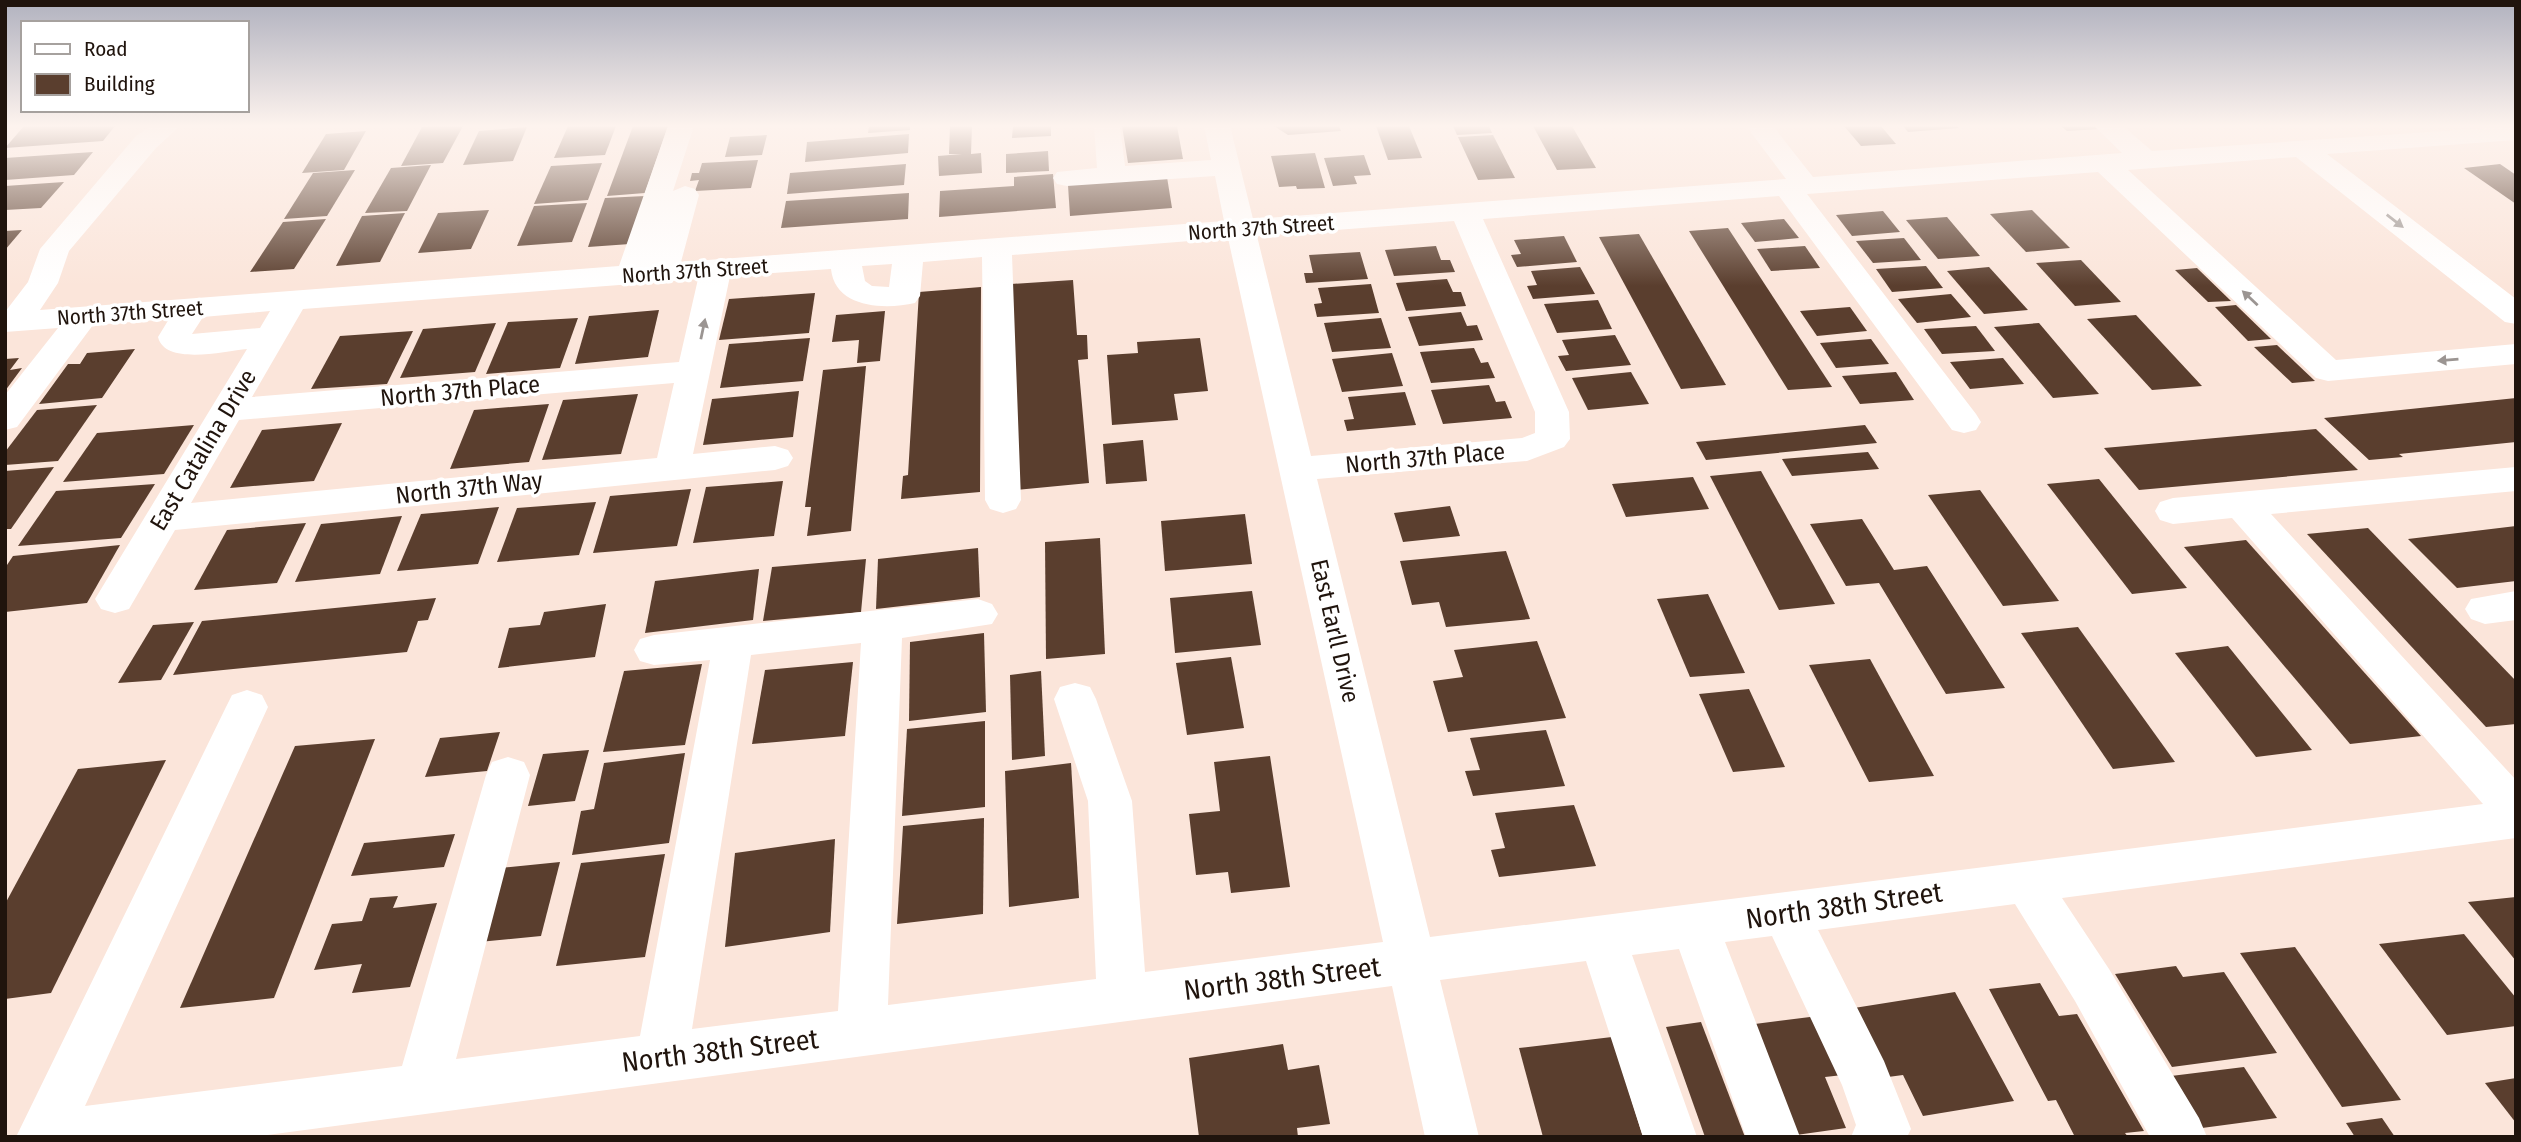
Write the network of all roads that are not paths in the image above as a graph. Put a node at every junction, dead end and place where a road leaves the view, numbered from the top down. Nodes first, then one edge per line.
1 (114, 179) edge
2 (663, 179) edge
3 (1229, 179) edge
4 (1792, 179) edge
5 (1901, 179) edge
6 (2122, 179) edge
7 (2342, 179) edge
8 (1797, 187) junction
9 (685, 195) dead end
10 (1465, 212) junction
11 (1240, 229) junction
12 (997, 248) junction
13 (908, 254) junction
14 (846, 259) junction
15 (716, 269) junction
16 (663, 273) junction
17 (631, 275) junction
18 (292, 301) junction
19 (192, 308) junction
20 (2516, 315) edge
21 (83, 317) junction
22 (10, 322) edge
23 (270, 337) junction
24 (2516, 354) edge
25 (694, 371) junction
26 (227, 410) junction
27 (5, 419) edge
28 (1964, 422) dead end
29 (775, 458) dead end
30 (672, 468) junction
31 (1297, 469) junction
32 (2514, 480) edge
33 (1003, 500) dead end
34 (2241, 505) junction
35 (2173, 511) dead end
36 (164, 518) junction
37 (115, 600) dead end
38 (978, 614) dead end
39 (882, 626) junction
40 (733, 642) junction
41 (654, 650) dead end
42 (1075, 699) dead end
43 (247, 707) dead end
44 (508, 775) dead end
45 (2516, 811) edge
46 (2516, 819) edge
47 (2026, 881) junction
48 (1785, 914) junction
49 (1694, 925) junction
50 (1602, 937) junction
51 (1412, 961) junction
52 (1122, 998) junction
53 (862, 1032) junction
54 (662, 1057) junction
55 (422, 1089) junction
56 (159, 1129) edge
57 (46, 1137) edge
58 (1452, 1137) edge
59 (1670, 1137) edge
60 (1773, 1137) edge
61 (1878, 1137) edge
62 (2180, 1137) edge

1 - 22 street
2 - 17 street
3 - 11 street, East Earll Drive
4 - 8 street
5 - 8 street, North 37th Street
24 -> 6 street
7 -> 20 street
8 - 10 street, North 37th Street
8 - 28 street
9 - 16 street
10 - 11 street, North 37th Street
10 - 31 street, North 37th Place
11 - 12 street, North 37th Street
11 - 31 street, East Earll Drive
12 - 13 street, North 37th Street
12 - 33 street
13 - 14 street, North 37th Street
13 - 14 street
14 - 15 street, North 37th Street
15 - 16 street, North 37th Street
25 -> 15 street
16 - 17 street, North 37th Street
17 - 18 street, North 37th Street
18 - 19 street, North 37th Street
18 - 23 street, East Catalina Drive
19 - 21 street, North 37th Street
19 - 23 street
21 - 22 street, North 37th Street
21 - 27 street
23 - 26 street, East Catalina Drive
25 - 26 street, North 37th Place
25 - 30 street
26 - 36 street, East Catalina Drive
29 - 30 street, North 37th Way
30 - 36 street, North 37th Way
31 - 51 street, East Earll Drive
32 - 34 street
34 - 35 street
34 - 45 street
36 - 37 street, East Catalina Drive
38 - 39 street
39 - 40 street
39 - 53 street
40 - 41 street
40 - 54 street
42 - 52 street
43 - 57 street
44 - 55 street
46 - 47 street, North 38th Street
47 - 48 street, North 38th Street
47 - 62 street
48 - 49 street, North 38th Street
48 - 61 street
49 - 50 street, North 38th Street
49 - 60 street
50 - 51 street, North 38th Street
50 - 59 street
51 - 52 street, North 38th Street
51 - 58 street, East Earll Drive
52 - 53 street, North 38th Street
53 - 54 street, North 38th Street
54 - 55 street, North 38th Street
55 - 56 street, North 38th Street
56 - 57 street, North 38th Street

